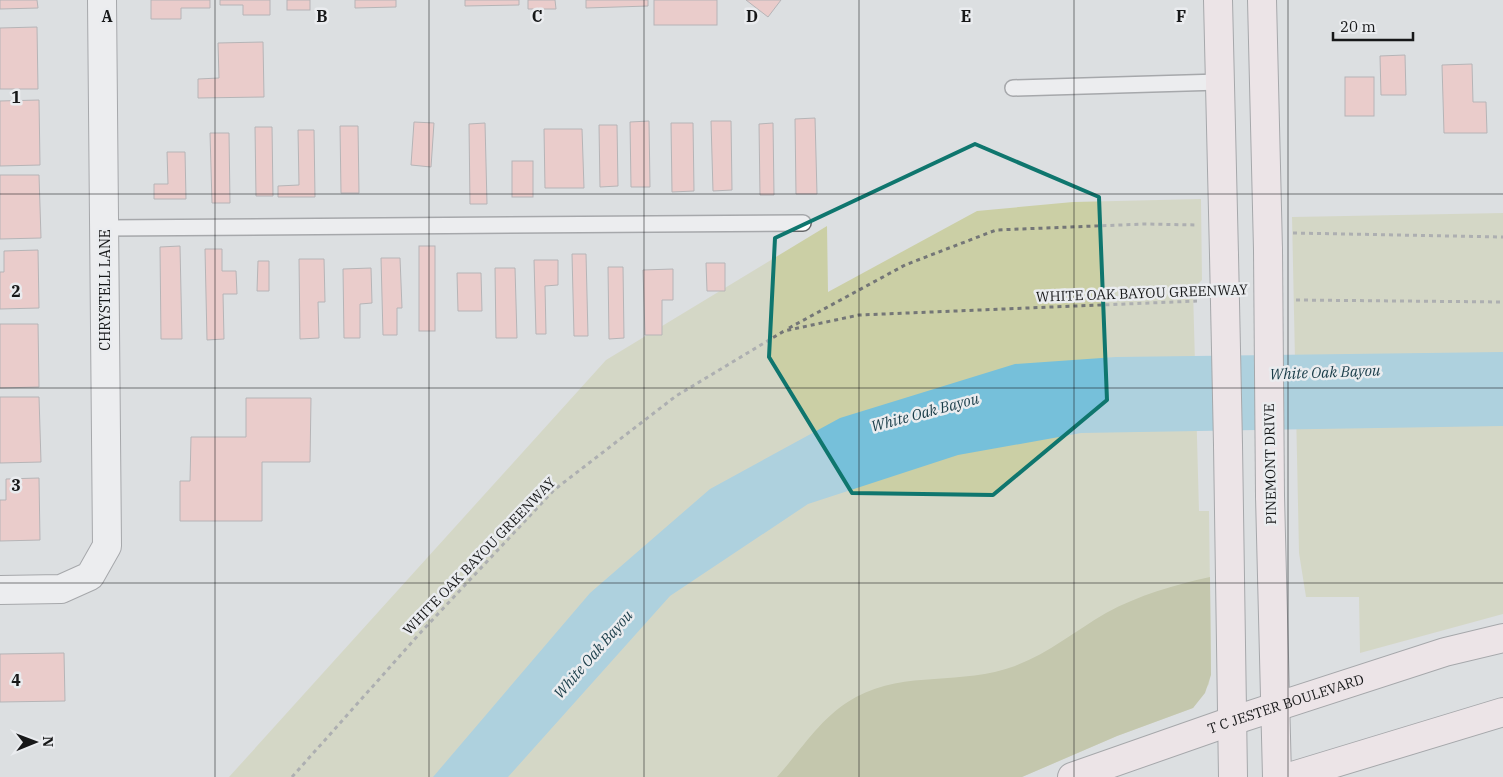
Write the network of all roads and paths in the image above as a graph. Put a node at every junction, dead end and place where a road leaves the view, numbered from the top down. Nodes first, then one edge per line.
1 (102, 0) edge
2 (1218, 0) edge
3 (1262, 0) edge
4 (1220, 82) junction
5 (1013, 88) dead end
6 (803, 223) dead end
7 (1200, 225) dead end
8 (104, 228) junction
9 (1290, 233) dead end
10 (1503, 237) edge
11 (1286, 300) dead end
12 (1198, 301) dead end
13 (1503, 302) edge
14 (784, 331) junction
15 (0, 590) edge
16 (1503, 638) edge
17 (1275, 709) junction
18 (1503, 712) edge
19 (1232, 721) junction
20 (292, 777) edge
21 (1072, 777) edge
22 (1234, 777) edge
23 (1278, 777) edge
24 (1290, 777) edge

1 - 8 street, CHRYSTELL LANE
2 - 4 main road
3 - 17 main road, PINEMONT DRIVE, bridge
4 - 5 lane
4 - 19 main road, bridge
6 - 8 lane
7 - 14 path, WHITE OAK BAYOU GREENWAY
8 - 15 street, CHRYSTELL LANE
9 - 10 path
11 - 13 path
12 - 14 path, WHITE OAK BAYOU GREENWAY
14 - 20 path, WHITE OAK BAYOU GREENWAY
16 - 17 main road, T C JESTER BOULEVARD
17 - 19 main road, T C JESTER BOULEVARD
17 - 23 main road, PINEMONT DRIVE
18 - 24 main road
19 - 21 main road, T C JESTER BOULEVARD
19 - 22 main road

